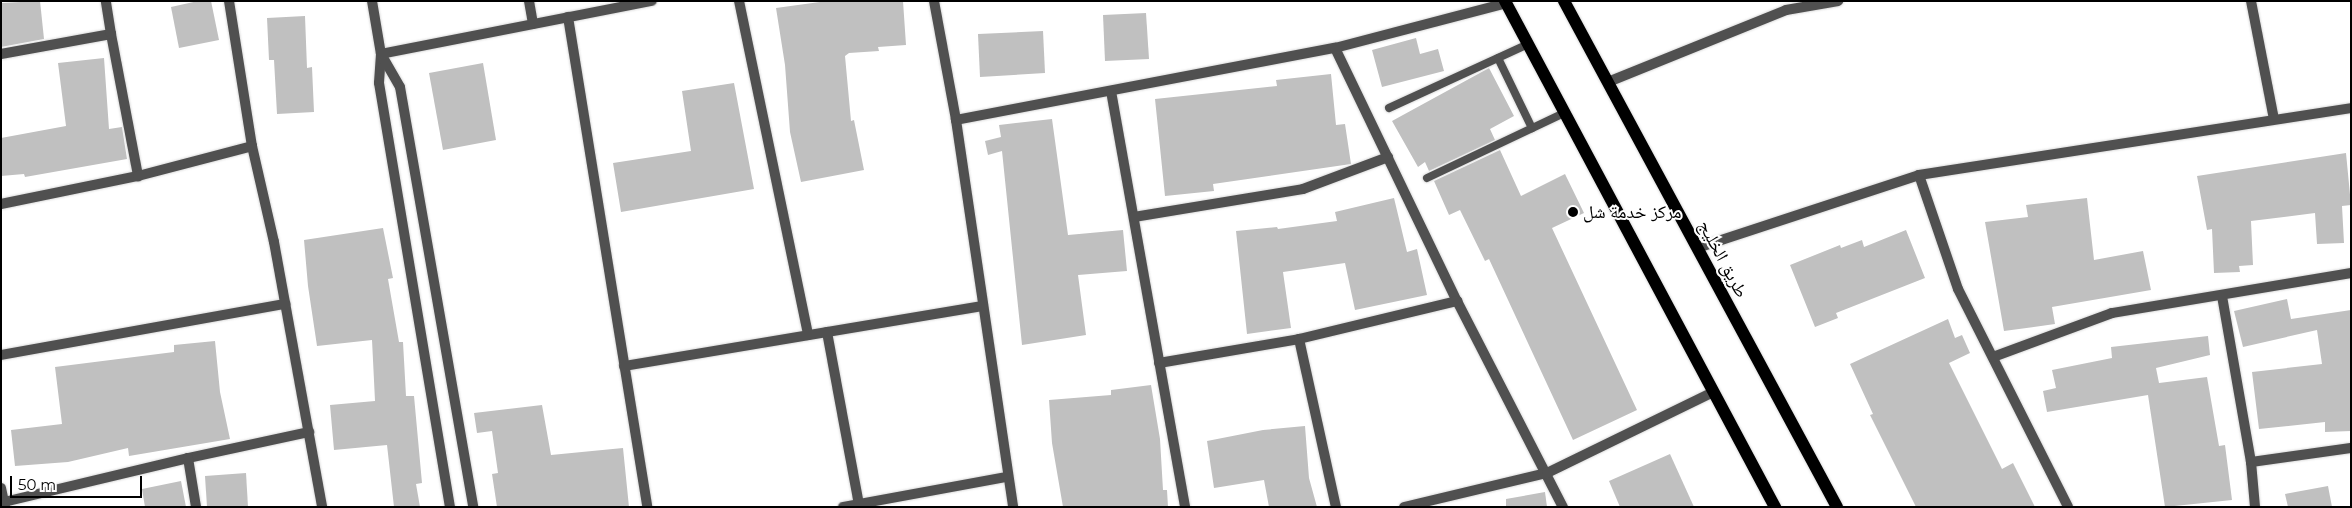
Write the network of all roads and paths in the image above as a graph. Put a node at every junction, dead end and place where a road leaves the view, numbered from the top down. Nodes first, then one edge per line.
1 (106, 1) edge
2 (229, 1) edge
3 (372, 1) edge
4 (528, 1) edge
5 (652, 1) edge
6 (739, 1) edge
7 (934, 1) edge
8 (1564, 1) edge
9 (1838, 1) edge
10 (2251, 1) edge
11 (1505, 2) edge
12 (1784, 6) edge
13 (568, 17) junction
14 (533, 24) junction
15 (111, 34) junction
16 (1528, 44) junction
17 (1335, 48) junction
18 (1, 54) edge
19 (381, 54) junction
20 (1498, 58) junction
21 (1608, 82) junction
22 (1111, 91) junction
23 (1389, 108) dead end
24 (2351, 108) edge
25 (1564, 113) junction
26 (2274, 119) junction
27 (956, 120) junction
28 (1532, 128) junction
29 (252, 146) junction
30 (1388, 157) junction
31 (1919, 175) junction
32 (138, 176) junction
33 (1427, 178) dead end
34 (1, 204) edge
35 (1134, 218) junction
36 (1697, 248) junction
37 (2351, 273) edge
38 (2222, 296) junction
39 (1457, 301) junction
40 (285, 304) junction
41 (982, 306) junction
42 (827, 332) junction
43 (808, 335) junction
44 (1299, 339) junction
45 (1, 354) edge
46 (1993, 356) junction
47 (1159, 363) junction
48 (624, 366) junction
49 (1713, 392) junction
50 (309, 432) junction
51 (2351, 448) edge
52 (188, 458) junction
53 (2251, 462) junction
54 (1547, 473) junction
55 (1007, 477) junction
56 (1, 488) edge
57 (4, 504) edge
58 (859, 504) junction
59 (196, 507) edge
60 (322, 507) edge
61 (450, 507) edge
62 (473, 507) edge
63 (647, 507) edge
64 (844, 507) edge
65 (1013, 507) edge
66 (1185, 507) edge
67 (1336, 507) edge
68 (1404, 507) edge
69 (1563, 507) edge
70 (1775, 507) edge
71 (1837, 507) edge
72 (2068, 507) edge
73 (2255, 507) edge

1 - 15 street
2 - 29 street
3 - 19 street
4 - 14 street
5 - 13 street
6 - 43 street
7 - 27 street
8 - 21 main road, طريق الخليج
9 - 12 street
10 - 26 street
11 - 16 main road
11 - 17 street
12 - 21 street
13 - 14 street
13 - 48 street
14 - 19 street
15 - 18 street
15 - 32 street
16 - 20 lane
16 - 25 main road
17 - 22 street
17 - 30 street
19 - 61 street
19 - 62 street
20 - 23 lane
20 - 28 lane
21 - 36 main road, طريق الخليج
22 - 27 street
22 - 35 street
24 - 26 street
25 - 28 lane
25 - 49 main road
26 - 31 street
27 - 41 street
28 - 33 lane
29 - 32 street
29 - 40 street
30 - 35 street
30 - 39 street
31 - 36 street
31 - 46 street
32 - 34 street
35 - 47 street
36 - 71 main road, طريق الخليج
37 - 38 street
38 - 46 street
38 - 53 street
39 - 44 street
39 - 54 street
40 - 45 street
40 - 50 street
41 - 42 street
41 - 55 street
42 - 43 street
42 - 58 street
43 - 48 street
44 - 47 street
44 - 67 street
46 - 72 street
47 - 66 street
48 - 63 street
49 - 54 street
49 - 70 main road
50 - 52 street
50 - 60 street
51 - 53 street
52 - 57 street
52 - 59 street
53 - 73 street
54 - 68 street
54 - 69 street
55 - 58 street
55 - 65 street
56 - 57 street
58 - 64 street

